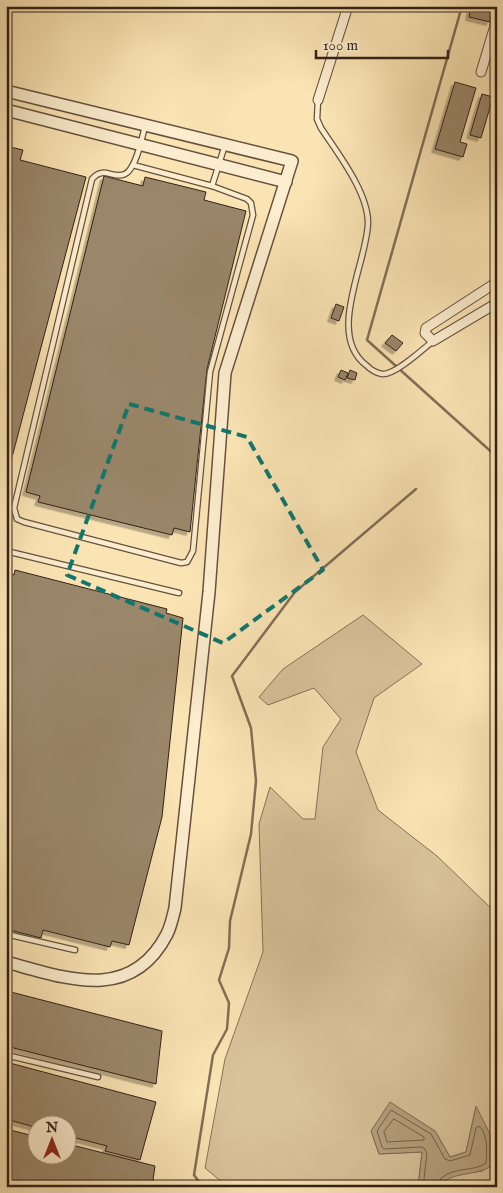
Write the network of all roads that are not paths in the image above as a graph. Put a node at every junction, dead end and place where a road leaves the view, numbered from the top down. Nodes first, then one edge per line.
1 (348, 6) edge
2 (497, 19) edge
3 (481, 72) dead end
4 (6, 91) edge
5 (318, 100) joint
6 (6, 110) edge
7 (145, 125) junction
8 (140, 144) junction
9 (225, 145) junction
10 (133, 165) junction
11 (219, 165) junction
12 (286, 182) junction
13 (212, 186) junction
14 (497, 282) edge
15 (497, 303) edge
16 (433, 341) junction
17 (6, 551) edge
18 (179, 593) dead end
19 (6, 934) edge
20 (75, 950) dead end
21 (6, 962) edge
22 (6, 1055) edge
23 (98, 1077) dead end

1 - 5 street
2 - 3 street
4 - 7 street
5 - 16 lane
6 - 8 street
7 - 8 lane
7 - 9 street
8 - 10 lane
8 - 11 street
9 - 11 lane
9 - 12 street
10 - 13 lane
10 - 13 lane
11 - 12 street
11 - 13 lane
12 - 21 street
14 - 16 street
15 - 16 street
17 - 18 lane
19 - 20 lane
22 - 23 lane

